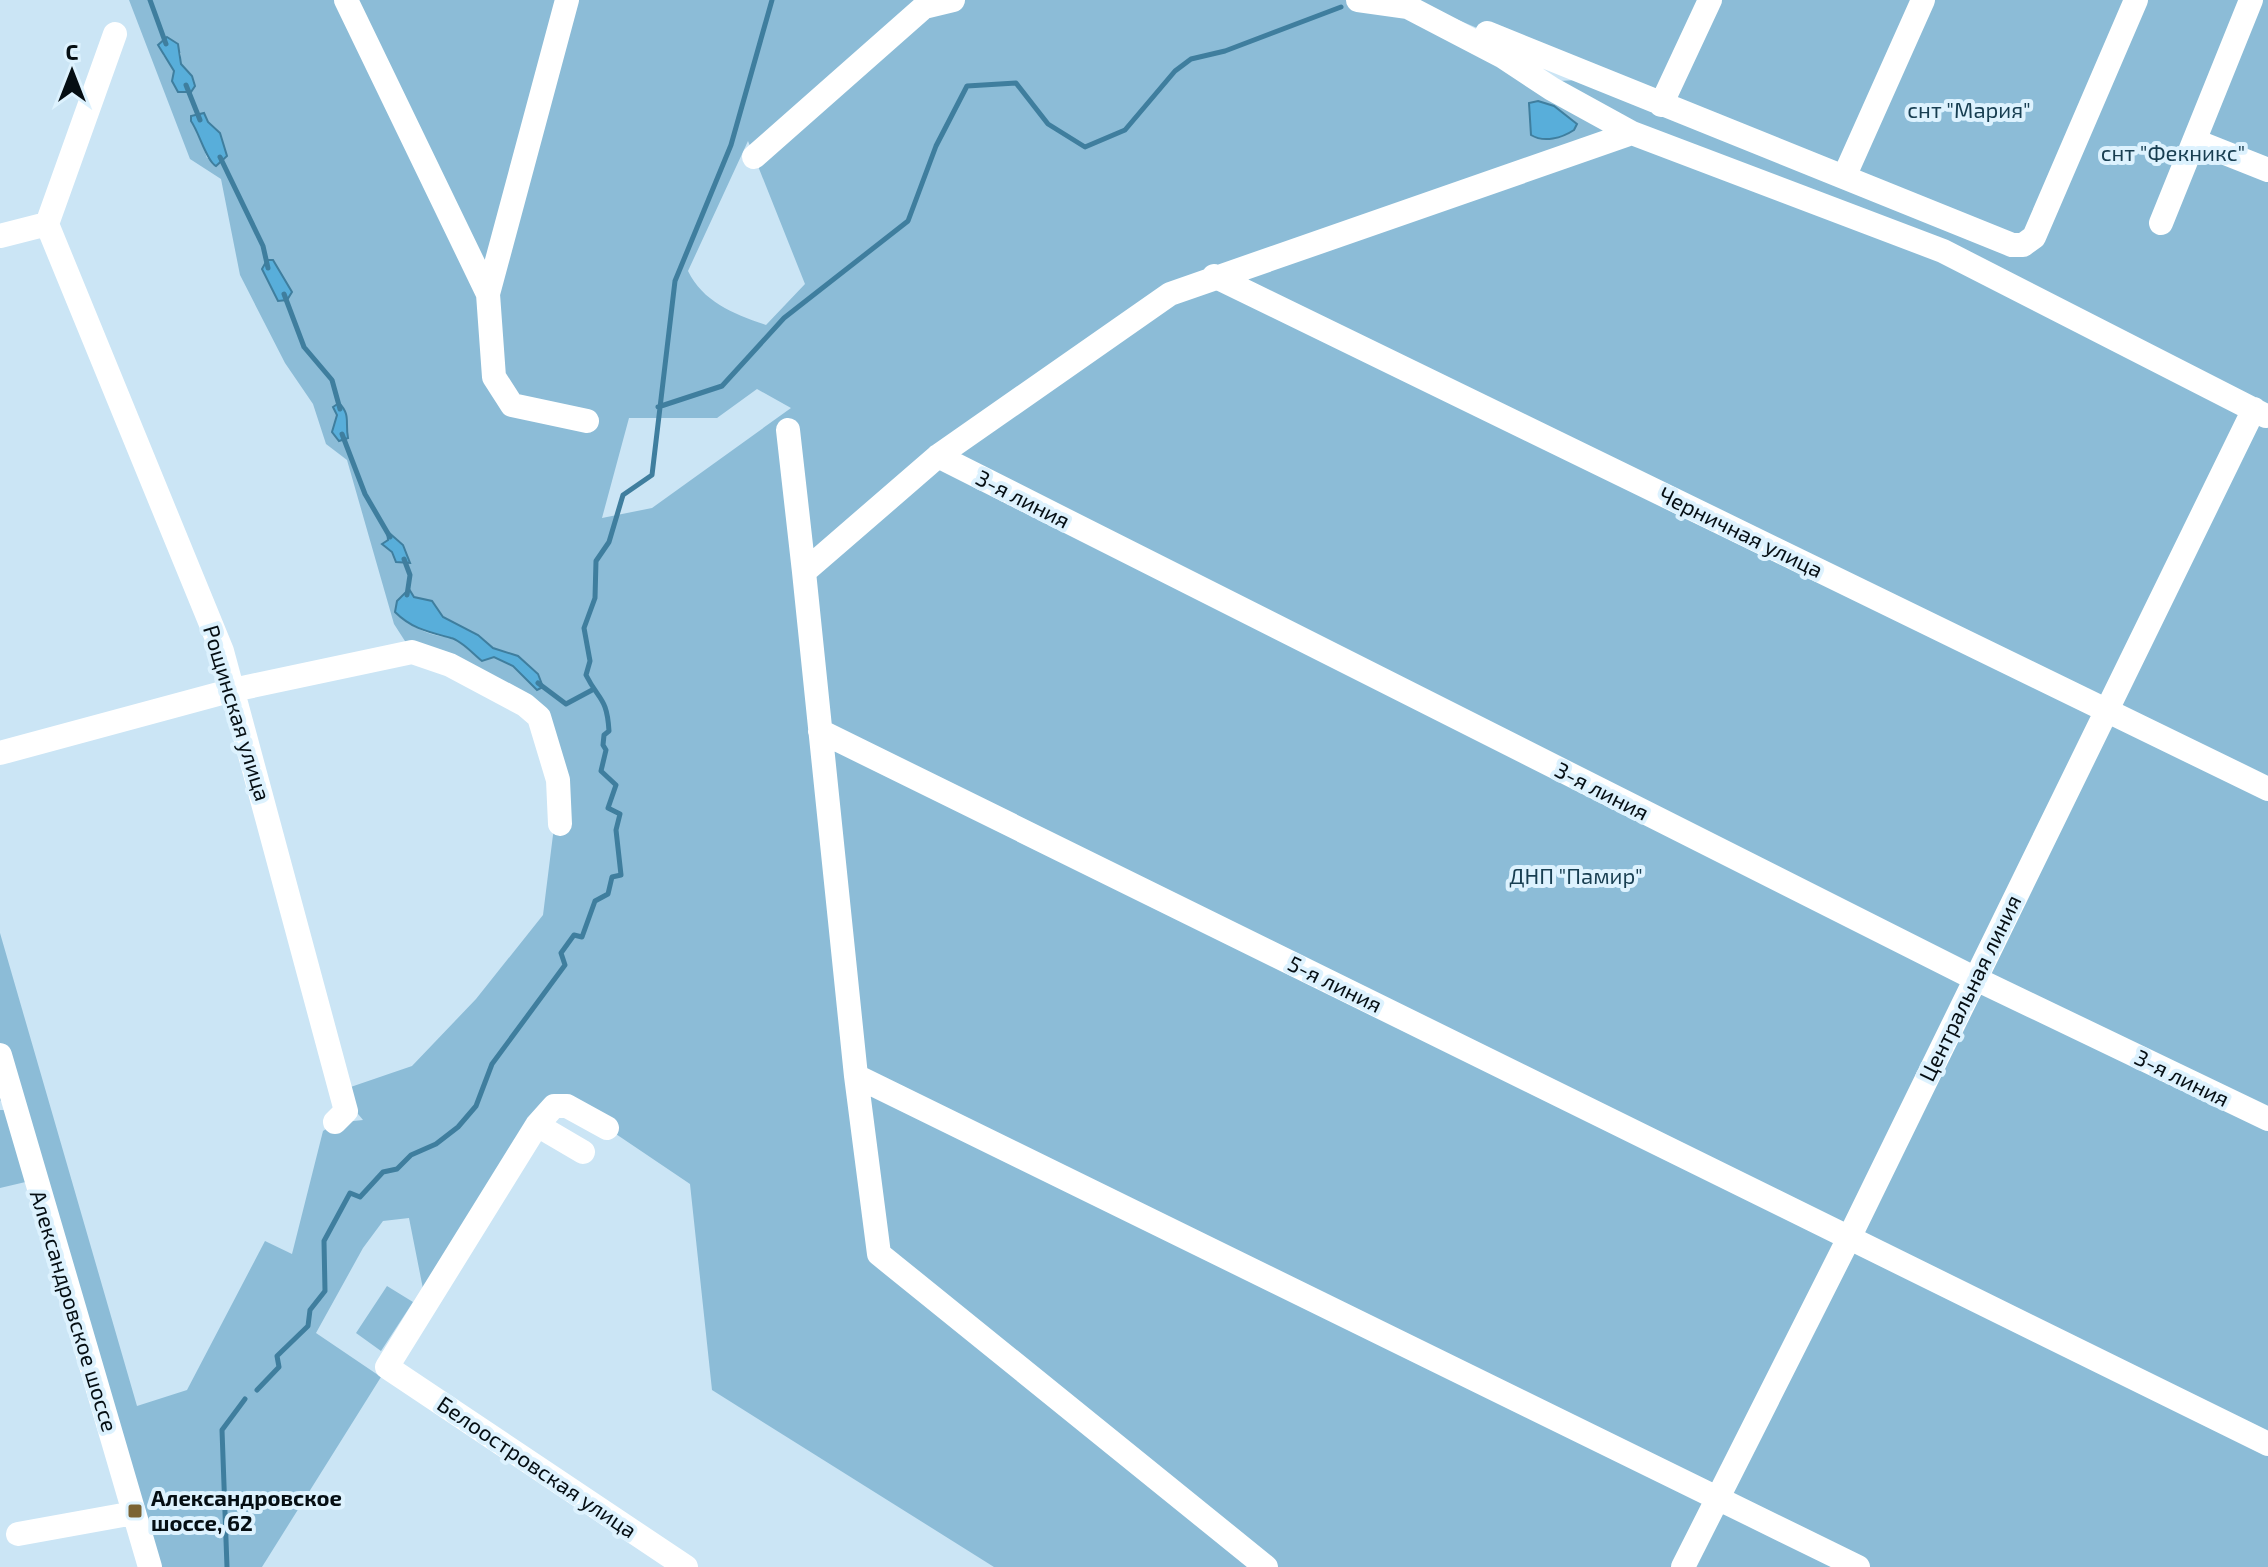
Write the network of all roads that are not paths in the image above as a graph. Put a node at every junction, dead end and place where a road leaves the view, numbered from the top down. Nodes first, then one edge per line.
1 (346, 0) edge
2 (567, 0) edge
3 (953, 0) edge
4 (1358, 0) edge
5 (1710, 0) edge
6 (1923, 0) edge
7 (2136, 0) edge
8 (2251, 0) edge
9 (1418, 4) edge
10 (115, 34) dead end
11 (1661, 105) junction
12 (1632, 133) junction
13 (2195, 141) junction
14 (754, 157) dead end
15 (2268, 170) edge
16 (1844, 177) junction
17 (2161, 223) dead end
18 (47, 224) junction
19 (0, 236) edge
20 (1214, 276) junction
21 (488, 294) junction
22 (2261, 413) edge
23 (587, 421) dead end
24 (788, 430) dead end
25 (938, 456) junction
26 (804, 572) junction
27 (233, 690) junction
28 (2109, 710) junction
29 (820, 731) junction
30 (0, 753) edge
31 (2268, 789) edge
32 (560, 824) dead end
33 (1974, 978) junction
34 (0, 1055) edge
35 (856, 1076) junction
36 (6, 1104) edge
37 (2268, 1119) edge
38 (335, 1122) dead end
39 (537, 1125) junction
40 (607, 1128) dead end
41 (583, 1152) dead end
42 (1850, 1236) junction
43 (2268, 1444) edge
44 (1716, 1498) junction
45 (134, 1513) junction
46 (18, 1534) dead end
47 (150, 1567) edge
48 (686, 1567) edge
49 (1266, 1567) edge
50 (1683, 1567) edge
51 (1858, 1567) edge

1 - 21 street
2 - 21 street
3 - 14 street
4 - 9 street
5 - 11 street
6 - 16 street
7 - 16 street
8 - 13 street
9 - 11 street
9 - 12 street
10 - 18 street
11 - 16 street
12 - 20 street
12 - 22 street
13 - 15 street
13 - 17 street
18 - 19 street
18 - 27 street, Рощинская улица
20 - 25 street
20 - 28 street, Черничная улица
21 - 23 street
22 - 28 street, Центральная линия
24 - 26 street
25 - 26 street
25 - 33 street, 3-я линия
26 - 29 street
27 - 30 street
27 - 32 street
27 - 38 street, Рощинская улица
28 - 31 street, Черничная улица
28 - 33 street, Центральная линия
29 - 35 street
29 - 42 street, 5-я линия
33 - 37 street, 3-я линия
33 - 42 street, Центральная линия
34 - 36 street, Александровское шоссе
35 - 44 street
35 - 49 street
36 - 45 street, Александровское шоссе
39 - 40 street
39 - 41 street
39 - 48 street, Белоостровская улица
42 - 43 street, 5-я линия
42 - 44 street, Центральная линия
44 - 50 street, Центральная линия
44 - 51 street
45 - 46 street
45 - 47 street, Александровское шоссе

